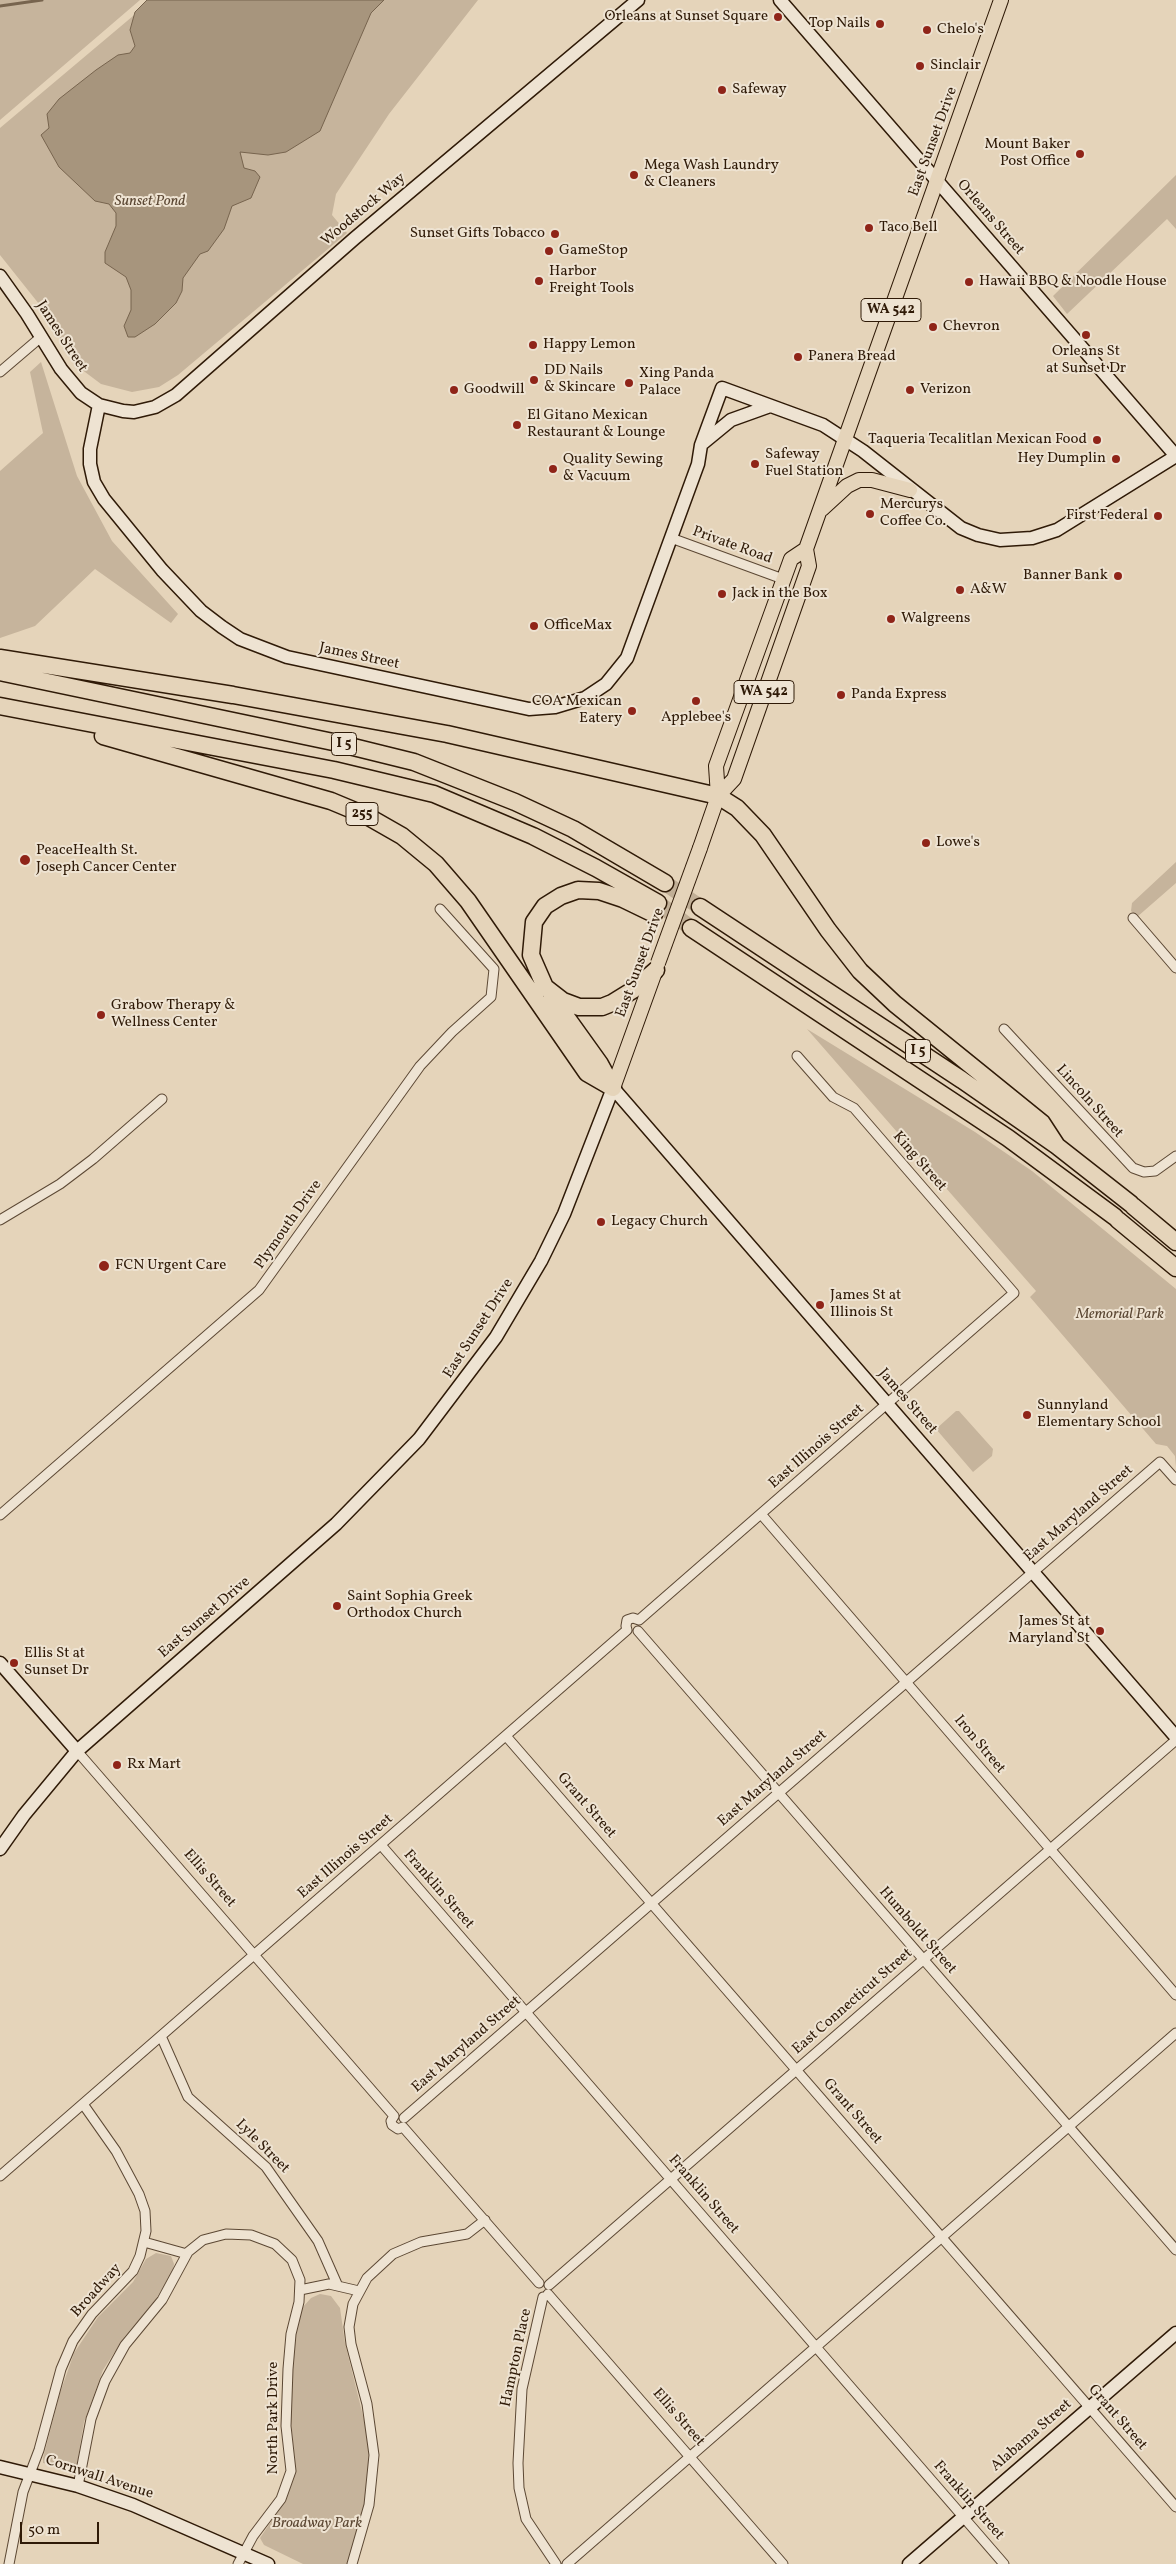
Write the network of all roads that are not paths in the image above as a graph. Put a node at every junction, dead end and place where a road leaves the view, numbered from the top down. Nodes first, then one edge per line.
1 (638, 0) edge
2 (780, 0) edge
3 (1001, 0) edge
4 (936, 180) junction
5 (0, 276) edge
6 (41, 337) junction
7 (0, 372) edge
8 (99, 405) junction
9 (770, 406) junction
10 (845, 439) junction
11 (701, 445) junction
12 (1176, 456) edge
13 (910, 490) junction
14 (819, 511) junction
15 (671, 538) junction
16 (806, 549) junction
17 (783, 579) junction
18 (0, 658) edge
19 (0, 672) edge
20 (0, 706) edge
21 (77, 722) junction
22 (718, 796) junction
23 (665, 883) tunnel mouth
24 (700, 907) tunnel mouth
25 (440, 909) dead end
26 (1133, 918) dead end
27 (691, 928) tunnel mouth
28 (657, 966) junction
29 (1176, 968) edge
30 (544, 987) junction
31 (1004, 1029) dead end
32 (797, 1056) dead end
33 (613, 1088) junction
34 (162, 1098) dead end
35 (1057, 1146) junction
36 (1176, 1156) edge
37 (0, 1220) edge
38 (1176, 1242) edge
39 (1176, 1268) edge
40 (1014, 1293) joint
41 (887, 1404) junction
42 (1176, 1480) edge
43 (761, 1514) junction
44 (0, 1515) edge
45 (1032, 1572) junction
46 (639, 1620) junction
47 (627, 1630) junction
48 (638, 1631) junction
49 (0, 1663) edge
50 (907, 1681) junction
51 (506, 1736) junction
52 (1176, 1739) edge
53 (77, 1751) junction
54 (778, 1793) junction
55 (381, 1845) junction
56 (0, 1849) edge
57 (1050, 1850) junction
58 (652, 1903) junction
59 (254, 1955) junction
60 (924, 1960) junction
61 (1176, 1995) edge
62 (526, 2012) junction
63 (1176, 2033) edge
64 (161, 2036) junction
65 (796, 2070) junction
66 (83, 2104) junction
67 (404, 2122) junction
68 (1068, 2126) junction
69 (0, 2176) edge
70 (671, 2179) junction
71 (484, 2220) junction
72 (942, 2237) junction
73 (144, 2242) junction
74 (1176, 2250) edge
75 (187, 2254) junction
76 (337, 2284) junction
77 (300, 2290) junction
78 (545, 2290) junction
79 (359, 2291) junction
80 (1176, 2332) edge
81 (816, 2347) junction
82 (1090, 2408) junction
83 (690, 2457) junction
84 (0, 2467) edge
85 (30, 2474) junction
86 (78, 2486) junction
87 (1176, 2507) edge
88 (964, 2517) junction
89 (241, 2558) edge
90 (9, 2564) edge
91 (268, 2564) edge
92 (352, 2564) edge
93 (556, 2564) edge
94 (567, 2564) edge
95 (783, 2564) edge
96 (909, 2564) edge
97 (1004, 2564) edge

1 - 8 main road, Woodstock Way
2 - 4 main road, Orleans Street
3 - 4 main road, East Sunset Drive / WA 542
4 - 10 main road, East Sunset Drive / WA 542
4 - 12 main road, Orleans Street
5 - 6 main road, James Street
6 - 7 street
6 - 8 main road, James Street
8 - 15 main road, James Street
9 - 10 main road
9 - 11 main road
9 - 11 main road, James Street
10 - 13 main road
10 - 14 main road, East Sunset Drive / WA 542
11 - 15 main road, James Street
12 - 13 main road
13 - 14 main road
14 - 16 main road, East Sunset Drive / WA 542
15 - 17 street, Private Road
16 - 17 main road, East Sunset Drive / WA 542
16 - 22 main road, East Sunset Drive / WA 542
17 - 22 main road, East Sunset Drive / WA 542
18 - 22 highway
19 - 23 highway, I 5
20 - 21 highway, I 5
21 - 30 highway, I 5
21 - 33 highway, 255
22 - 28 main road, East Sunset Drive / WA 542, bridge
22 - 35 highway
24 - 35 highway, I 5
25 - 44 street, Plymouth Drive
26 - 29 street
27 - 39 highway, I 5
28 - 30 highway
28 - 33 main road, East Sunset Drive
30 - 33 highway
31 - 36 street, Lincoln Street
32 - 40 street, King Street
33 - 41 main road, James Street
33 - 53 main road, East Sunset Drive
34 - 37 street
35 - 38 highway, I 5
40 - 41 street, East Illinois Street
41 - 43 street, East Illinois Street
41 - 45 main road, James Street
42 - 45 street, East Maryland Street
43 - 46 street, East Illinois Street
43 - 50 street, Iron Street
45 - 50 street, East Maryland Street
45 - 52 main road, James Street
46 - 47 street
46 - 48 street
47 - 48 street
47 - 51 street, East Illinois Street
48 - 54 street, Humboldt Street
49 - 53 main road, Ellis Street
50 - 54 street, East Maryland Street
50 - 57 street, Iron Street
51 - 55 street, East Illinois Street
51 - 58 street, Grant Street
52 - 57 street, East Connecticut Street
53 - 56 main road, East Sunset Drive
53 - 59 street, Ellis Street
54 - 58 street, East Maryland Street
54 - 60 street, Humboldt Street
55 - 59 street, East Illinois Street
55 - 62 street, Franklin Street
57 - 60 street, East Connecticut Street
57 - 61 street, Iron Street
58 - 62 street, East Maryland Street
58 - 65 street, Grant Street
59 - 64 street, East Illinois Street
59 - 67 street, Ellis Street
60 - 65 street, East Connecticut Street
60 - 68 street, Humboldt Street
62 - 67 street, East Maryland Street
62 - 70 street, Franklin Street
63 - 68 street
64 - 66 street, East Illinois Street
64 - 76 street, Lyle Street
65 - 70 street, East Connecticut Street
65 - 72 street, Grant Street
66 - 69 street, East Illinois Street
66 - 73 street, Broadway
67 - 71 street, Ellis Street
68 - 72 street
68 - 74 street, Humboldt Street
70 - 78 street, East Connecticut Street
70 - 81 street, Franklin Street
71 - 78 street, Ellis Street
71 - 79 street
72 - 81 street
72 - 82 street, Grant Street
73 - 75 street
73 - 85 street, Broadway
75 - 77 street
75 - 86 street
76 - 77 street
76 - 79 street
77 - 89 street, North Park Drive
78 - 83 street, Ellis Street
78 - 93 street, Hampton Place
79 - 92 street
80 - 82 main road, Alabama Street
81 - 83 street
81 - 88 street, Franklin Street
82 - 87 street, Grant Street
82 - 88 main road, Alabama Street
83 - 94 street
83 - 95 street, Ellis Street
84 - 85 main road, Cornwall Avenue
85 - 86 main road, Cornwall Avenue
85 - 90 street, Broadway
86 - 89 main road, Cornwall Avenue
88 - 96 main road, Alabama Street
88 - 97 street, Franklin Street
89 - 91 main road, Cornwall Avenue

